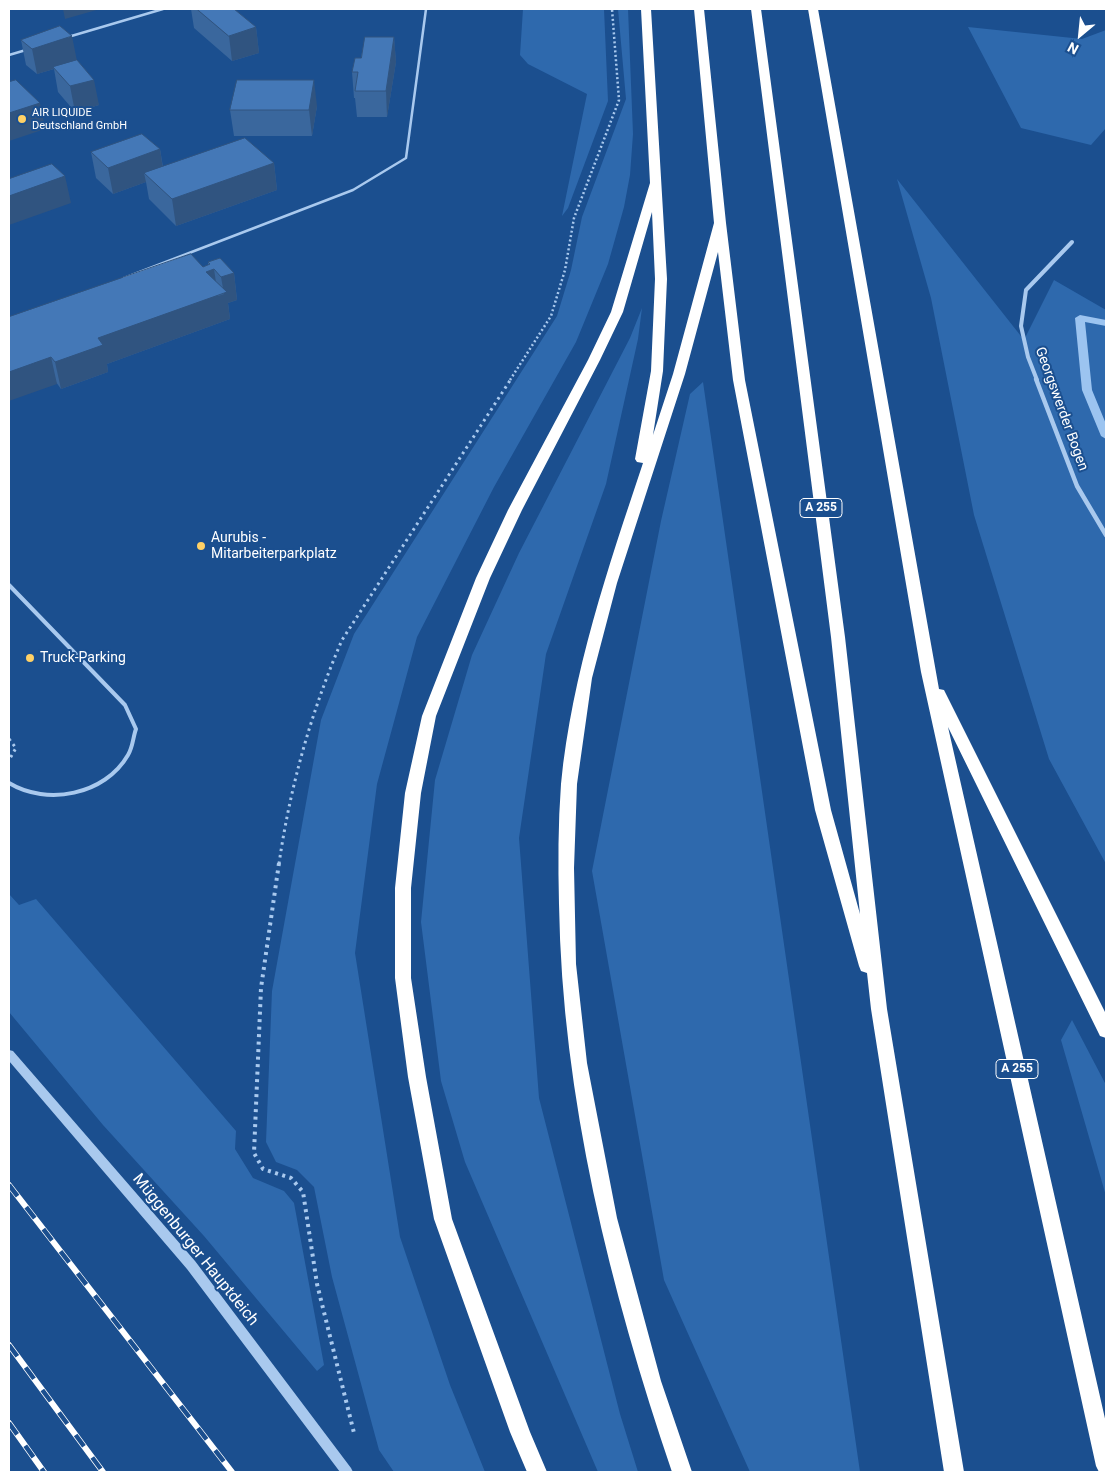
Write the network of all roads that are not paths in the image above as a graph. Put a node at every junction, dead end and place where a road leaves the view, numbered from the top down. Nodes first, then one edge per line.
1 (164, 9) edge
2 (426, 9) edge
3 (646, 9) edge
4 (699, 9) edge
5 (756, 9) edge
6 (813, 9) edge
7 (63, 38) edge
8 (27, 49) edge
9 (9, 55) edge
10 (654, 185) junction
11 (720, 224) junction
12 (1072, 242) dead end
13 (117, 280) edge
14 (634, 505) junction
15 (1106, 535) edge
16 (9, 586) edge
17 (928, 672) junction
18 (9, 783) edge
19 (879, 1009) junction
20 (1106, 1031) edge
21 (9, 1054) edge
22 (1106, 1466) edge
23 (347, 1472) edge
24 (537, 1472) edge
25 (682, 1472) edge
26 (954, 1472) edge

1 - 7 lane
2 - 13 lane
3 - 10 highway
4 - 11 highway
5 - 19 highway, A 255
6 - 17 highway, A 255
8 - 9 lane
10 - 14 highway
10 - 24 highway
11 - 14 highway
11 - 19 highway
12 - 15 street, Georgswerder Bogen
14 - 25 highway
16 - 18 lane
17 - 20 highway
17 - 22 highway, A 255
19 - 26 highway, A 255
21 - 23 street, Müggenburger Hauptdeich

